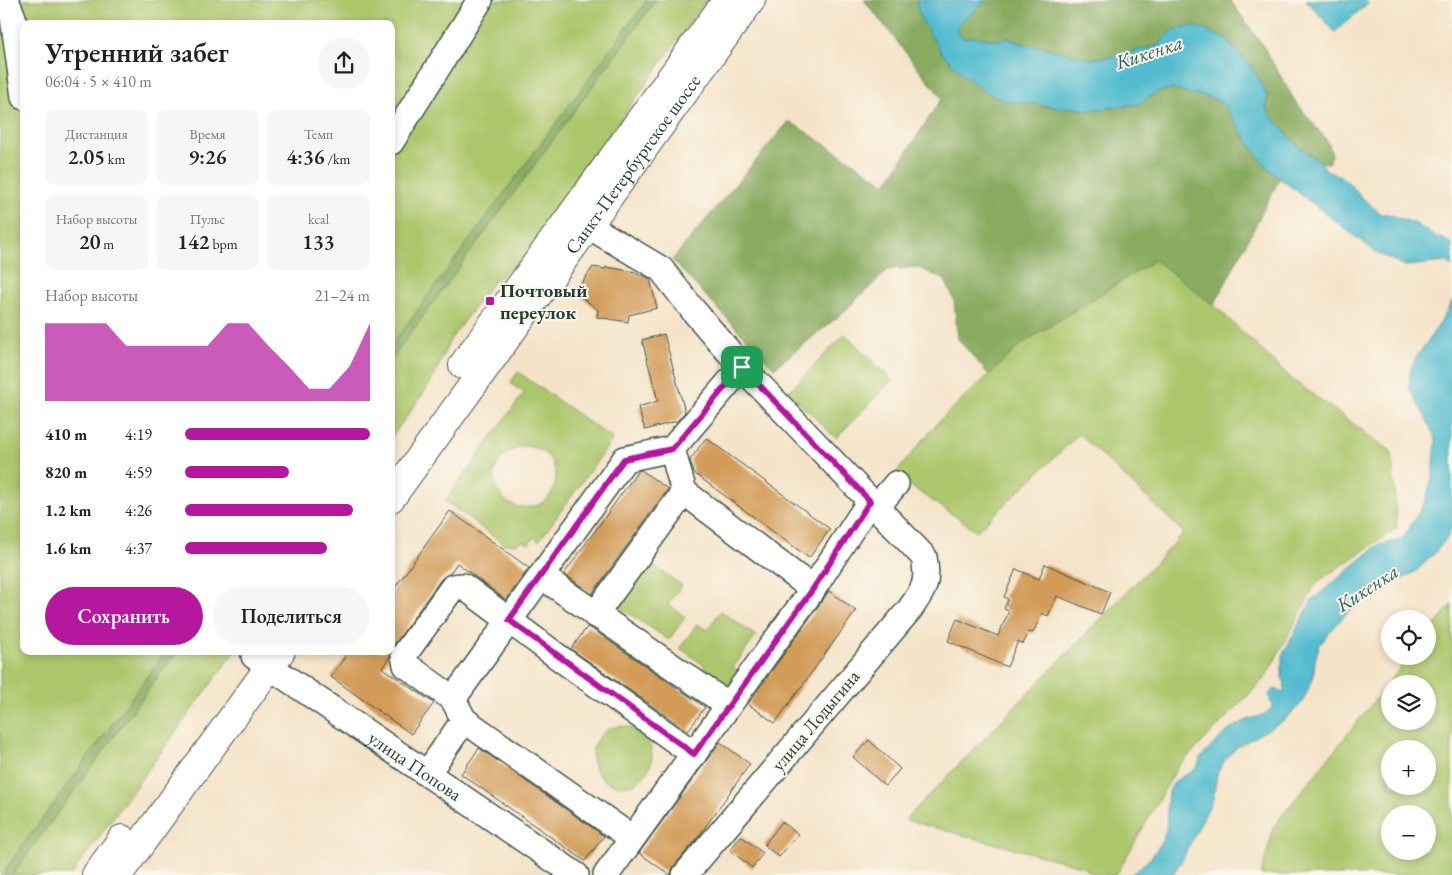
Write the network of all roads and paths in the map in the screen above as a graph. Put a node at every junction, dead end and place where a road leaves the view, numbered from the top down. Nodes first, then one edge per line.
1 (6, 0) edge
2 (480, 0) edge
3 (727, 0) edge
4 (751, 0) edge
5 (20, 68) edge
6 (395, 136) edge
7 (581, 219) junction
8 (742, 367) junction
9 (672, 449) junction
10 (395, 461) edge
11 (896, 484) dead end
12 (395, 492) edge
13 (684, 492) junction
14 (873, 504) junction
15 (541, 576) junction
16 (813, 589) junction
17 (595, 615) junction
18 (509, 620) junction
19 (266, 656) edge
20 (728, 705) junction
21 (458, 710) junction
22 (694, 754) junction
23 (427, 774) junction
24 (632, 838) junction
25 (96, 875) edge
26 (118, 875) edge
27 (576, 875) edge
28 (606, 875) edge
29 (686, 875) edge

1 - 5 street
2 - 6 street
3 - 7 main road, Санкт-Петербургское шоссе
4 - 7 main road, Санкт-Петербургское шоссе
7 - 8 street
7 - 10 main road, Санкт-Петербургское шоссе
7 - 12 main road, Санкт-Петербургское шоссе
8 - 9 street
8 - 14 street
9 - 13 street
9 - 15 street
11 - 14 street
13 - 16 street
13 - 17 street
14 - 16 street
14 - 29 street, улица Лодыгина
15 - 17 street
15 - 18 street
16 - 20 street
17 - 20 street
18 - 21 street
18 - 21 street
18 - 22 street
19 - 23 street, улица Попова
19 - 25 main road
19 - 26 main road
20 - 22 street
21 - 23 street
21 - 24 street
22 - 24 street
23 - 27 street, улица Попова
24 - 28 street

